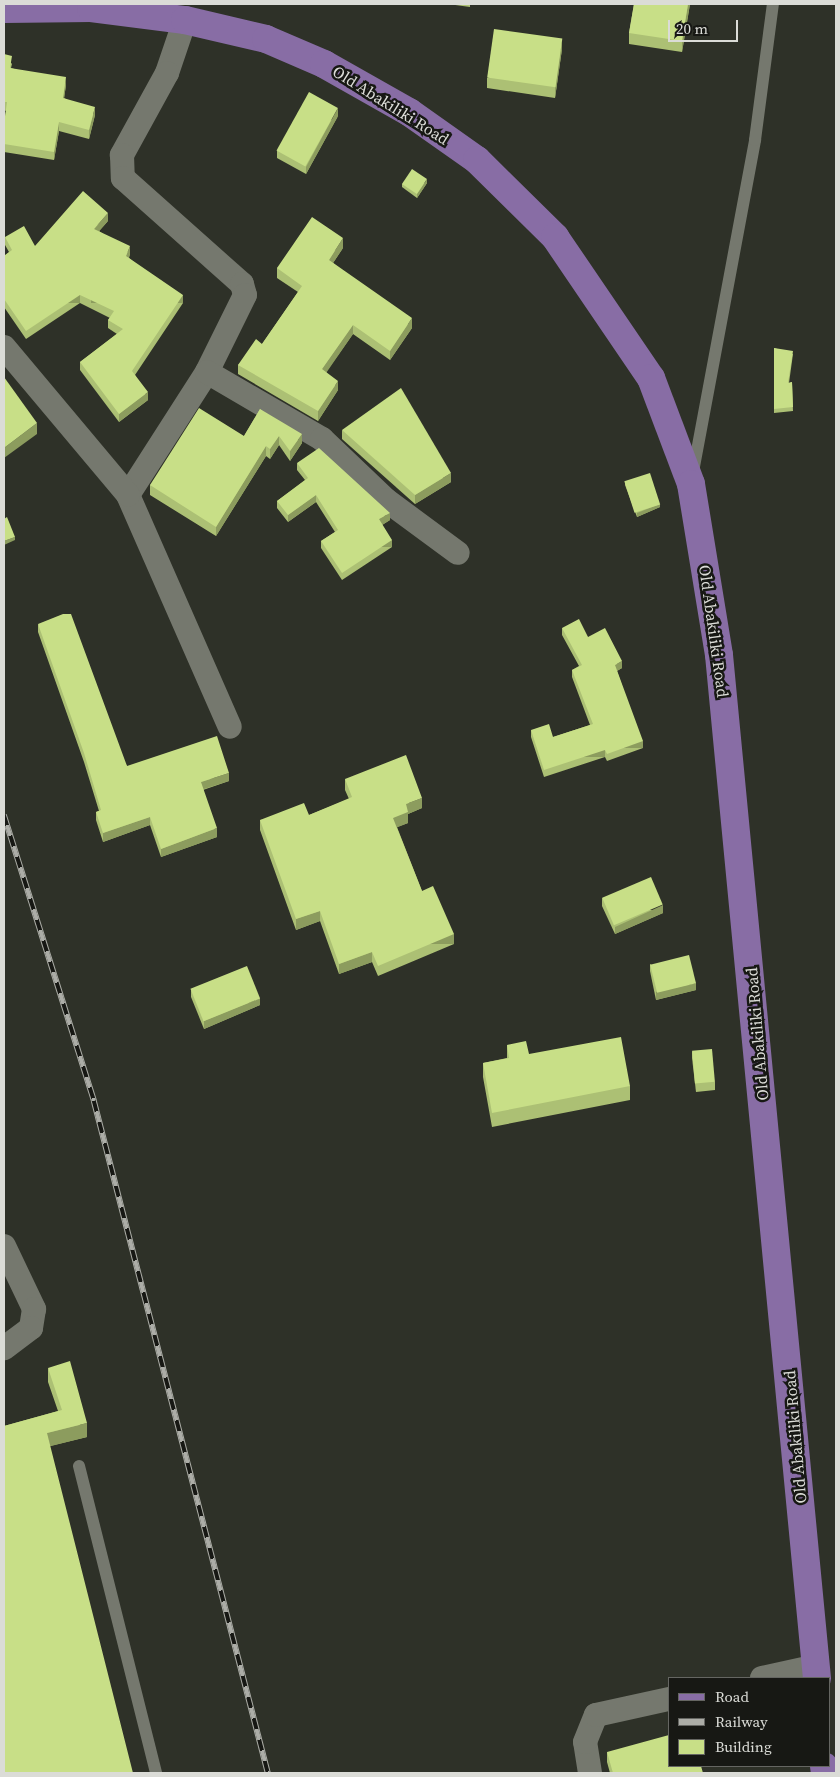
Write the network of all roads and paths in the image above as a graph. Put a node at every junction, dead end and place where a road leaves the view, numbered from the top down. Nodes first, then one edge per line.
1 (773, 4) edge
2 (4, 10) edge
3 (185, 20) junction
4 (4, 347) edge
5 (207, 372) junction
6 (691, 484) junction
7 (128, 495) junction
8 (458, 553) dead end
9 (230, 728) dead end
10 (4, 1246) edge
11 (4, 1348) edge
12 (79, 1466) dead end
13 (816, 1672) edge
14 (771, 1677) edge
15 (668, 1699) edge
16 (156, 1773) edge
17 (590, 1773) edge

1 - 6 lane
2 - 3 main road, Old Abakiliki Road
3 - 5 street
3 - 6 main road, Old Abakiliki Road
4 - 7 street
5 - 7 street
5 - 8 street
6 - 13 main road, Old Abakiliki Road
7 - 9 street
10 - 11 street
12 - 16 lane
13 - 14 street
15 - 17 street

